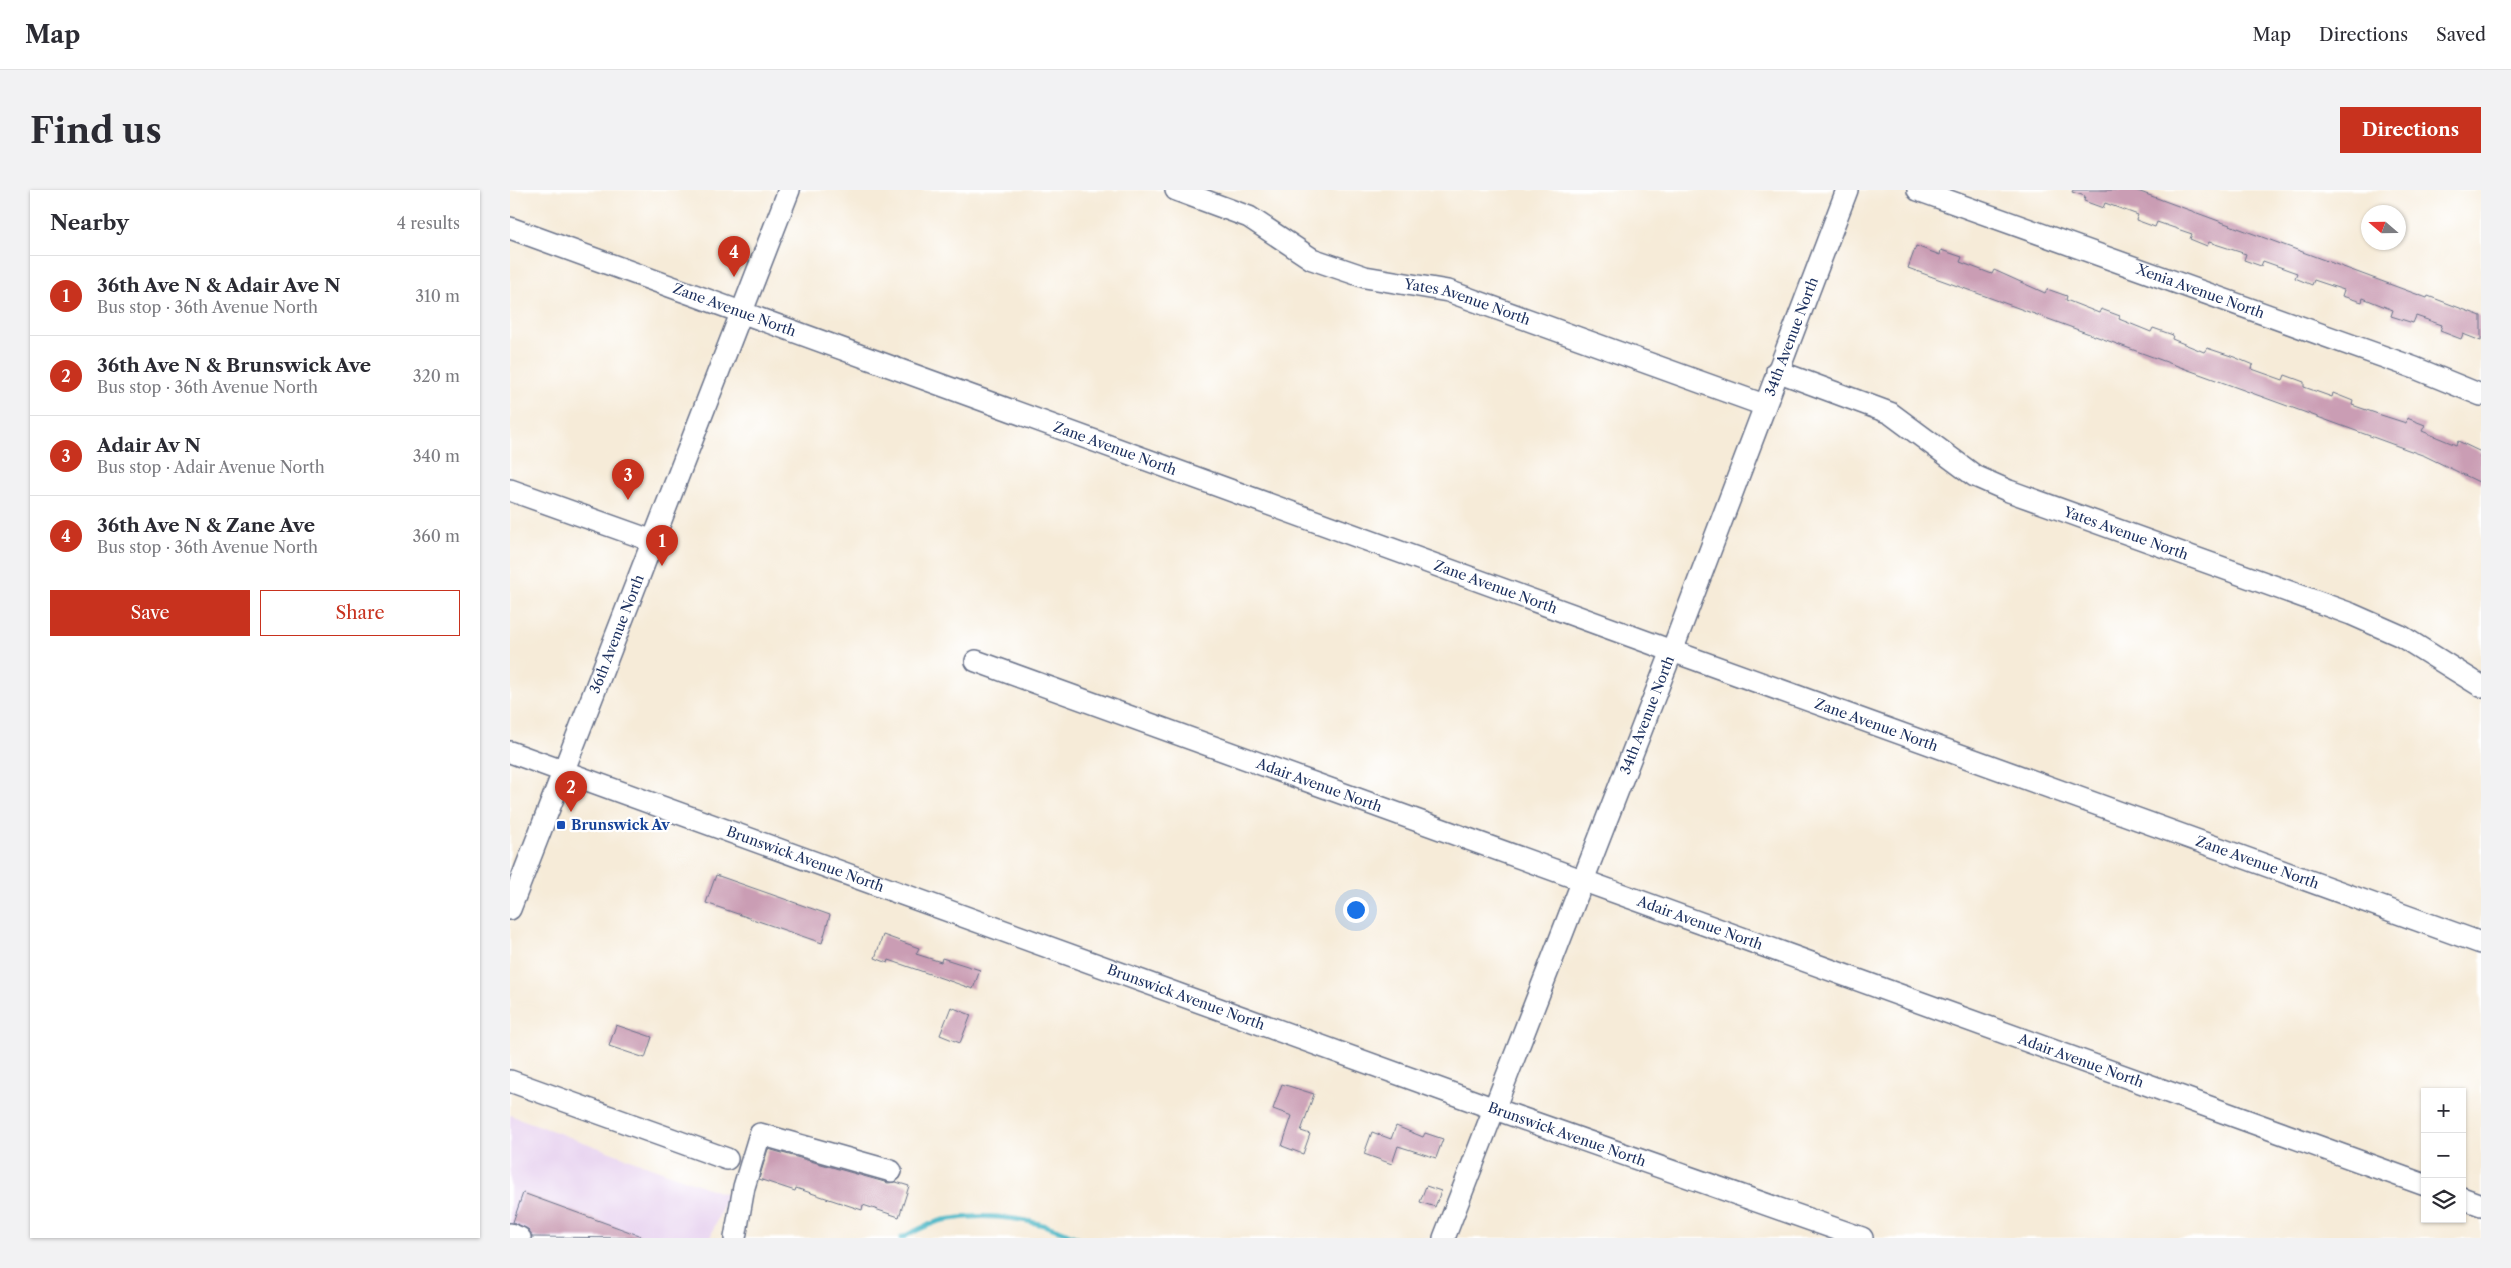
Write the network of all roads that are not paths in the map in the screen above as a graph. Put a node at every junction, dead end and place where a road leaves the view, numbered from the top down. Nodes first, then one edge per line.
1 (789, 190) edge
2 (1176, 190) edge
3 (1847, 190) edge
4 (1918, 190) edge
5 (510, 228) edge
6 (742, 312) junction
7 (1777, 371) junction
8 (2481, 395) edge
9 (1764, 405) junction
10 (510, 490) edge
11 (653, 541) junction
12 (1672, 651) junction
13 (976, 661) dead end
14 (2481, 686) edge
15 (510, 752) edge
16 (564, 771) junction
17 (1582, 882) junction
18 (510, 909) edge
19 (2481, 943) edge
20 (510, 1082) edge
21 (1495, 1109) junction
22 (727, 1160) dead end
23 (891, 1171) dead end
24 (2421, 1184) edge
25 (2466, 1199) edge
26 (2481, 1205) edge
27 (735, 1238) edge
28 (1444, 1238) edge
29 (1862, 1238) edge

1 - 6 street, 36th Avenue North
2 - 9 street, Yates Avenue North
3 - 7 street, 34th Avenue North
4 - 8 street, Xenia Avenue North
5 - 6 street, Zane Avenue North
6 - 11 street, 36th Avenue North
6 - 12 street, Zane Avenue North
7 - 9 street, 34th Avenue North
7 - 14 street, Yates Avenue North
9 - 12 street, 34th Avenue North
10 - 11 street
11 - 16 street, 36th Avenue North
12 - 17 street, 34th Avenue North
12 - 19 street, Zane Avenue North
13 - 17 street, Adair Avenue North
15 - 16 street, Brunswick Avenue North
16 - 18 street, 36th Avenue North
16 - 21 street, Brunswick Avenue North
17 - 21 street, 34th Avenue North
17 - 24 street, Adair Avenue North
20 - 22 street
21 - 28 street, 34th Avenue North
21 - 29 street, Brunswick Avenue North
23 - 27 street
25 - 26 street

